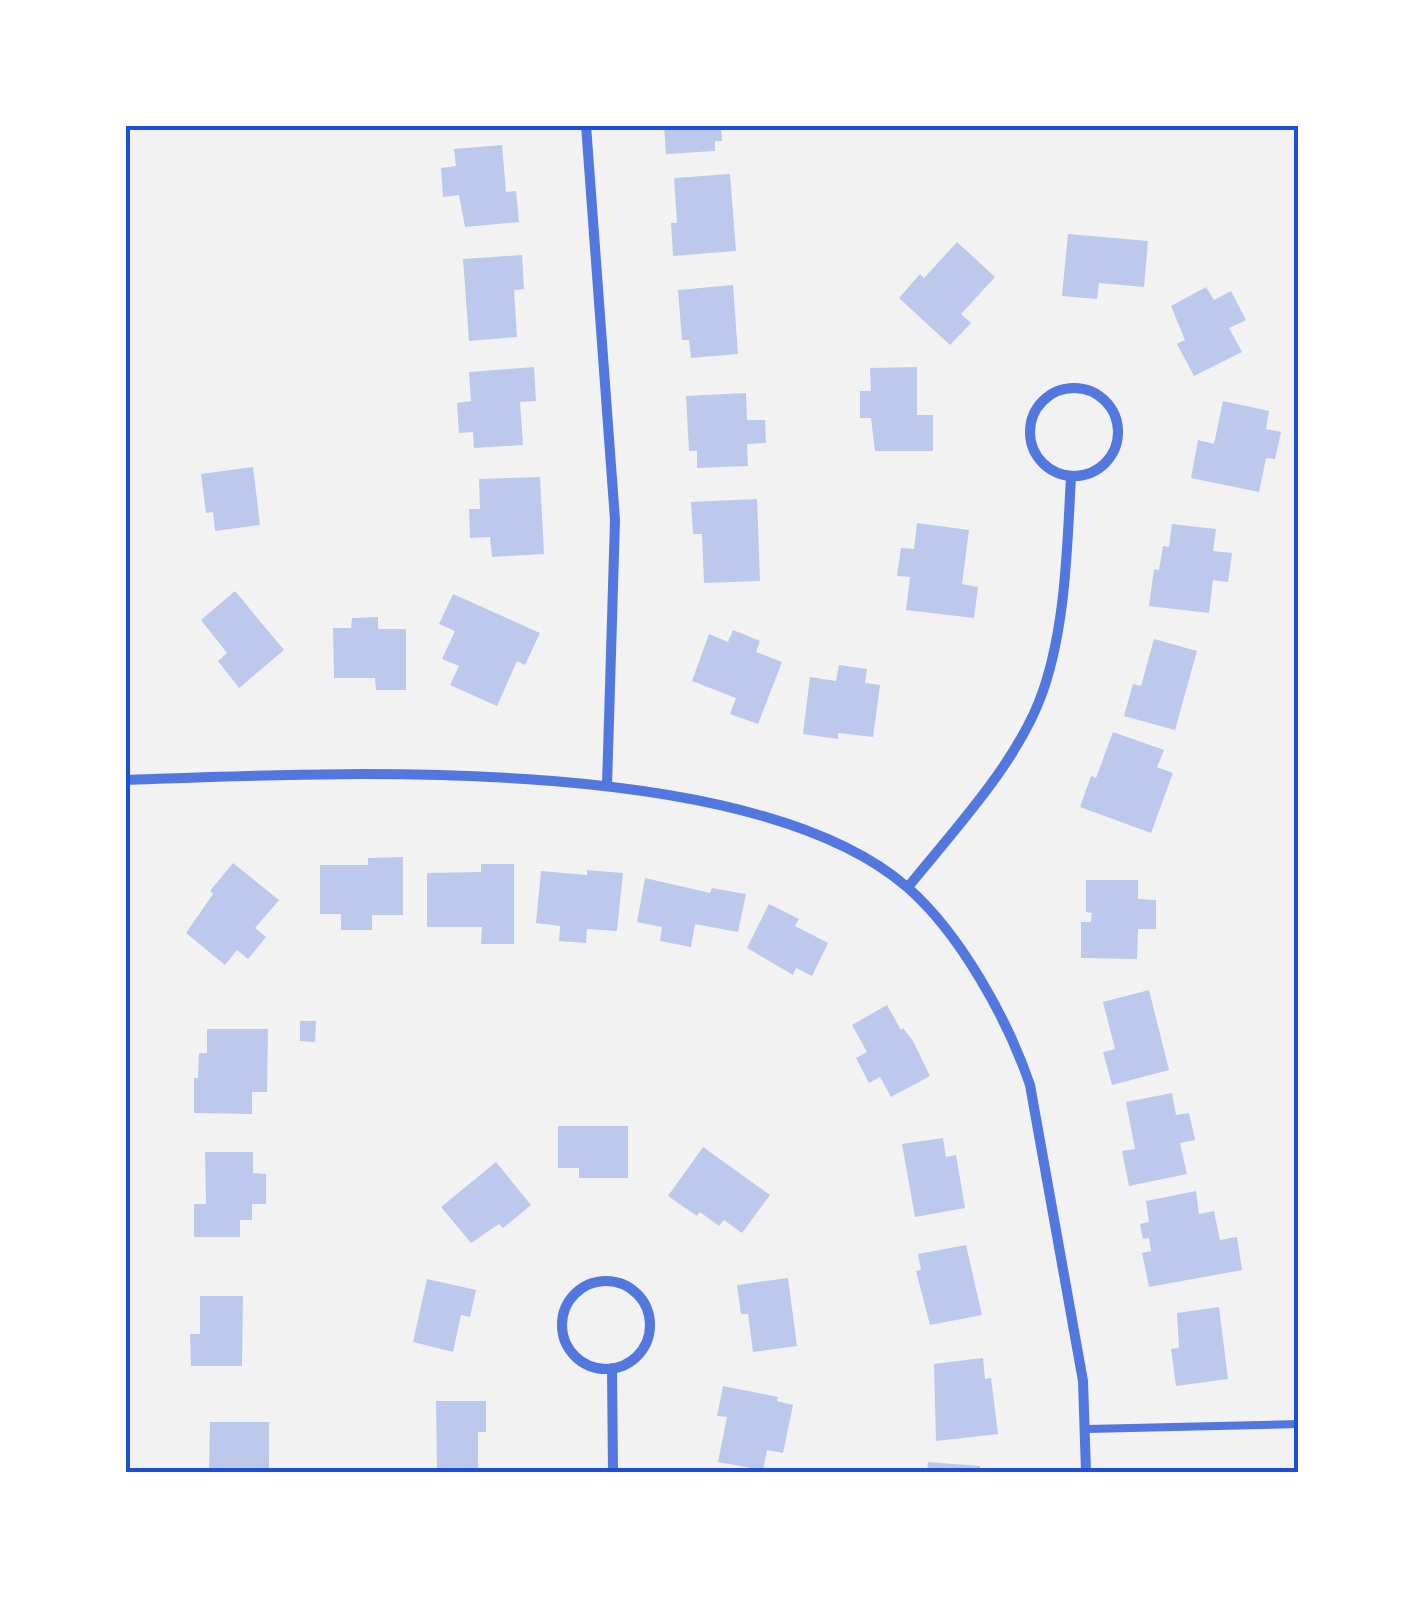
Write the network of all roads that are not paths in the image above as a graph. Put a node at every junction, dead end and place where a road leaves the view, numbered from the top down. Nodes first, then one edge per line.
1 (586, 125) edge
2 (1072, 477) junction
3 (125, 780) edge
4 (608, 786) junction
5 (908, 888) junction
6 (612, 1368) junction
7 (1299, 1424) edge
8 (1087, 1428) junction
9 (613, 1472) edge
10 (1086, 1472) edge

1 - 4 street
2 - 2 street
2 - 5 street
3 - 4 street
4 - 5 street
5 - 8 street
6 - 6 street
6 - 9 street
7 - 8 lane
8 - 10 street

